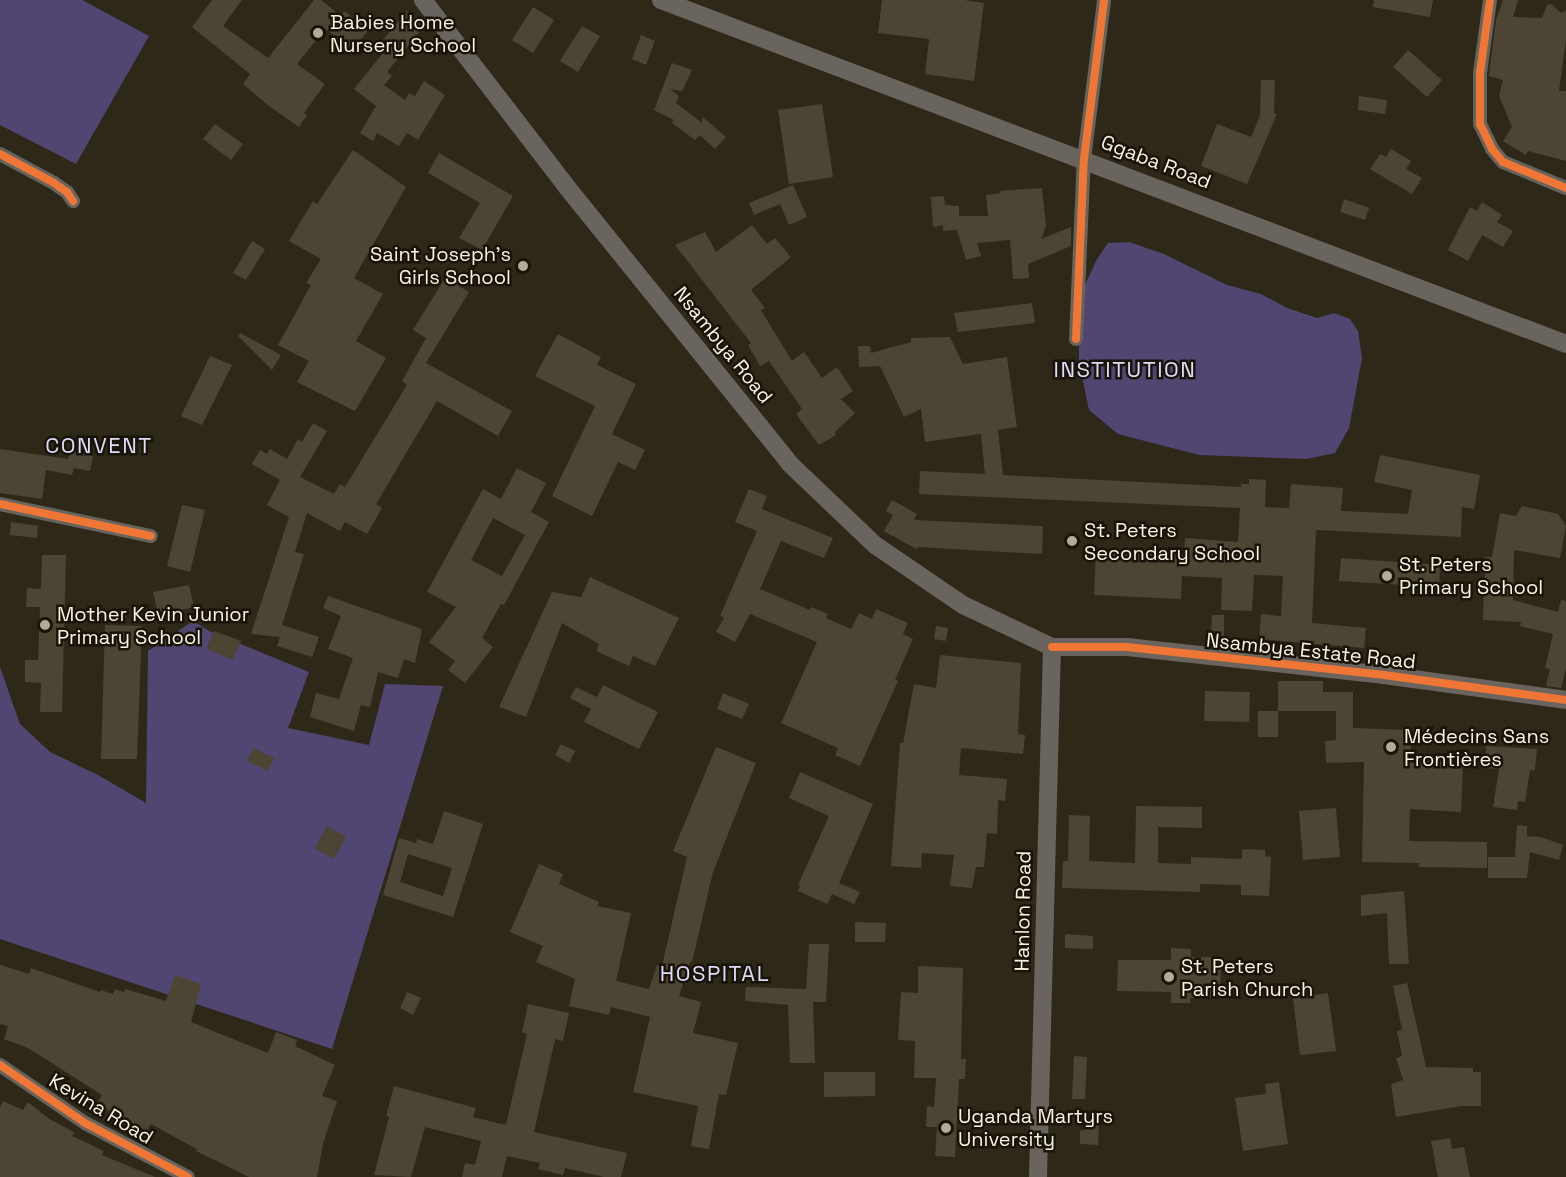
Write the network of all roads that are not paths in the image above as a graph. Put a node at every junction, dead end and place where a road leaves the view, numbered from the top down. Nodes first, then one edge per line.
1 (423, 0) edge
2 (661, 0) edge
3 (1104, 0) edge
4 (1490, 0) edge
5 (0, 154) edge
6 (1083, 159) junction
7 (1566, 188) edge
8 (73, 201) dead end
9 (1076, 339) dead end
10 (1566, 344) edge
11 (0, 504) edge
12 (151, 536) dead end
13 (1052, 647) junction
14 (1566, 700) edge
15 (0, 1065) edge
16 (188, 1177) edge
17 (1038, 1177) edge

1 - 13 main road, Nsambya Road
2 - 6 main road, Ggaba Road
3 - 6 street
4 - 7 street
5 - 8 street
6 - 9 street
6 - 10 main road, Ggaba Road
11 - 12 street
13 - 14 main road, Nsambya Estate Road
13 - 17 main road, Hanlon Road
15 - 16 street, Kevina Road

